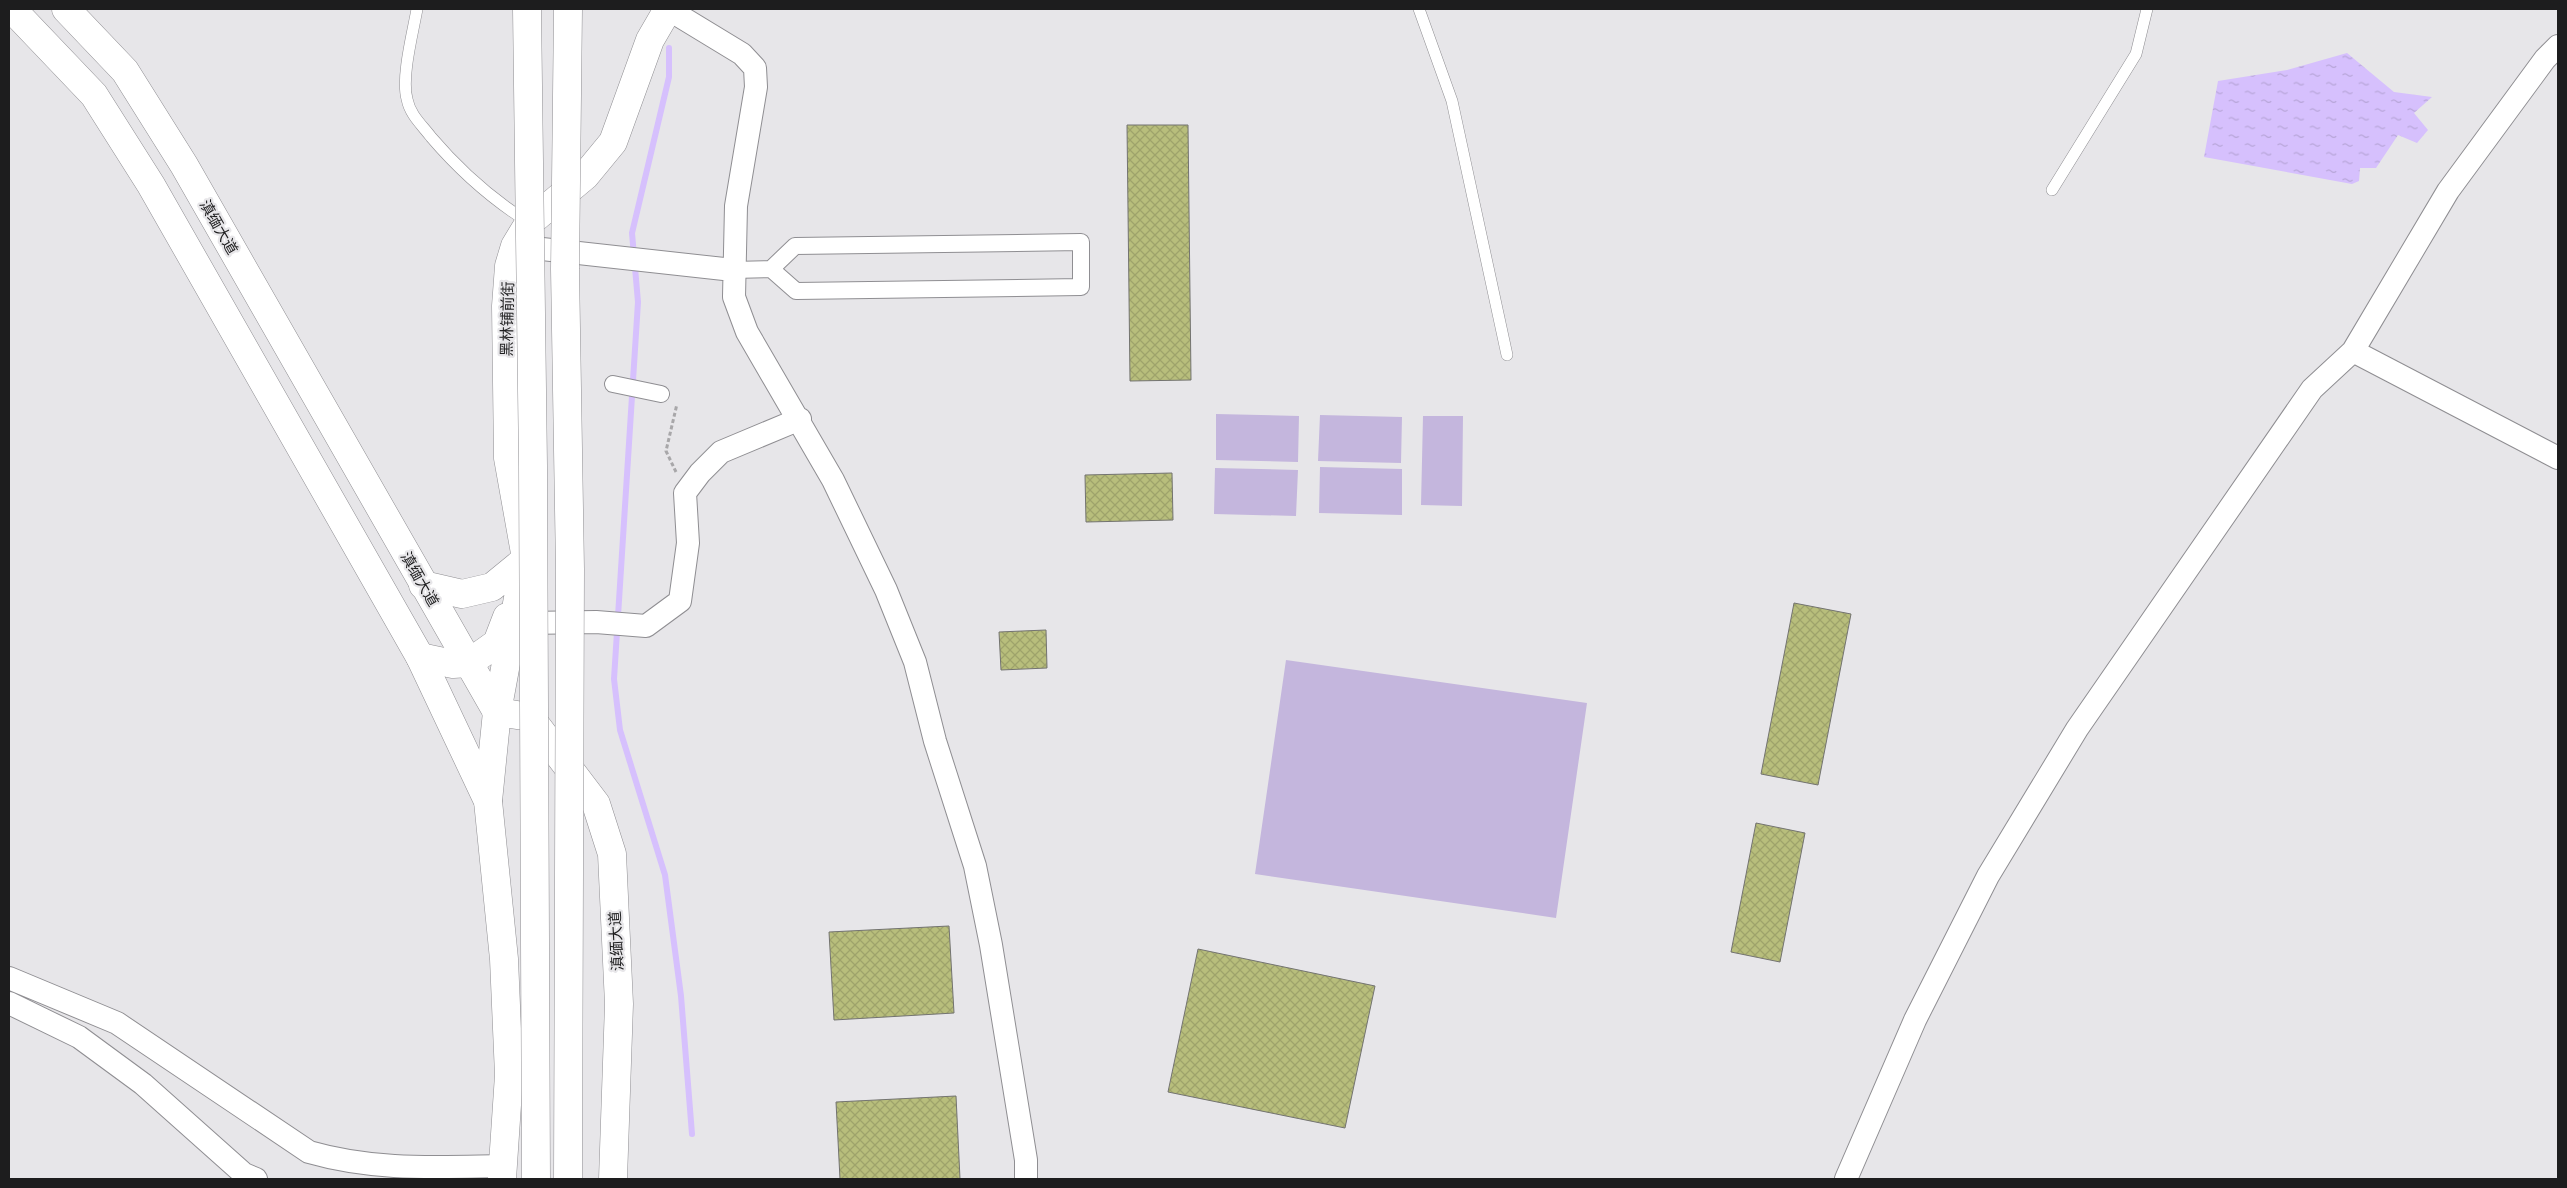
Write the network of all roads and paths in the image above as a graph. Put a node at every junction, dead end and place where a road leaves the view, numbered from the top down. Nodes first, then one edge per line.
1 (12, 9) edge
2 (66, 9) edge
3 (417, 9) edge
4 (527, 9) edge
5 (568, 9) edge
6 (668, 9) edge
7 (1419, 9) edge
8 (2147, 9) edge
9 (2558, 46) edge
10 (2052, 190) dead end
11 (529, 223) junction
12 (515, 246) junction
13 (771, 269) junction
14 (733, 270) junction
15 (2353, 352) junction
16 (1507, 355) dead end
17 (613, 384) dead end
18 (661, 394) joint
19 (800, 420) junction
20 (2558, 458) edge
21 (685, 493) junction
22 (525, 560) junction
23 (423, 585) junction
24 (524, 623) junction
25 (420, 657) junction
26 (469, 663) junction
27 (497, 712) junction
28 (530, 717) junction
29 (488, 800) junction
30 (9, 978) edge
31 (9, 1003) edge
32 (503, 1173) edge
33 (256, 1179) edge
34 (536, 1179) edge
35 (568, 1179) edge
36 (612, 1179) edge
37 (1026, 1179) edge
38 (1846, 1179) edge

1 - 25 main road
2 - 23 main road, 滇缅大道
3 - 11 lane
4 - 34 main road, bridge
5 - 35 main road, bridge
6 - 11 main road, 黑林铺前街
6 - 14 street
7 - 16 lane
8 - 10 lane
9 - 15 street
11 - 12 main road, 黑林铺前街
12 - 14 street
12 - 22 main road, 黑林铺前街
13 - 13 street
13 - 14 street
14 - 19 street
15 - 20 street
15 - 38 street
17 - 18 street
18 - 21 path
19 - 21 street
19 - 37 street
21 - 24 street
22 - 23 main road
22 - 24 main road
22 - 26 main road
22 - 27 main road
23 - 26 main road, 滇缅大道
24 - 28 main road
25 - 26 main road
25 - 29 main road
26 - 27 main road, 滇缅大道
27 - 28 main road
27 - 29 main road
28 - 36 main road, 滇缅大道
29 - 32 main road
30 - 32 street
31 - 33 street

